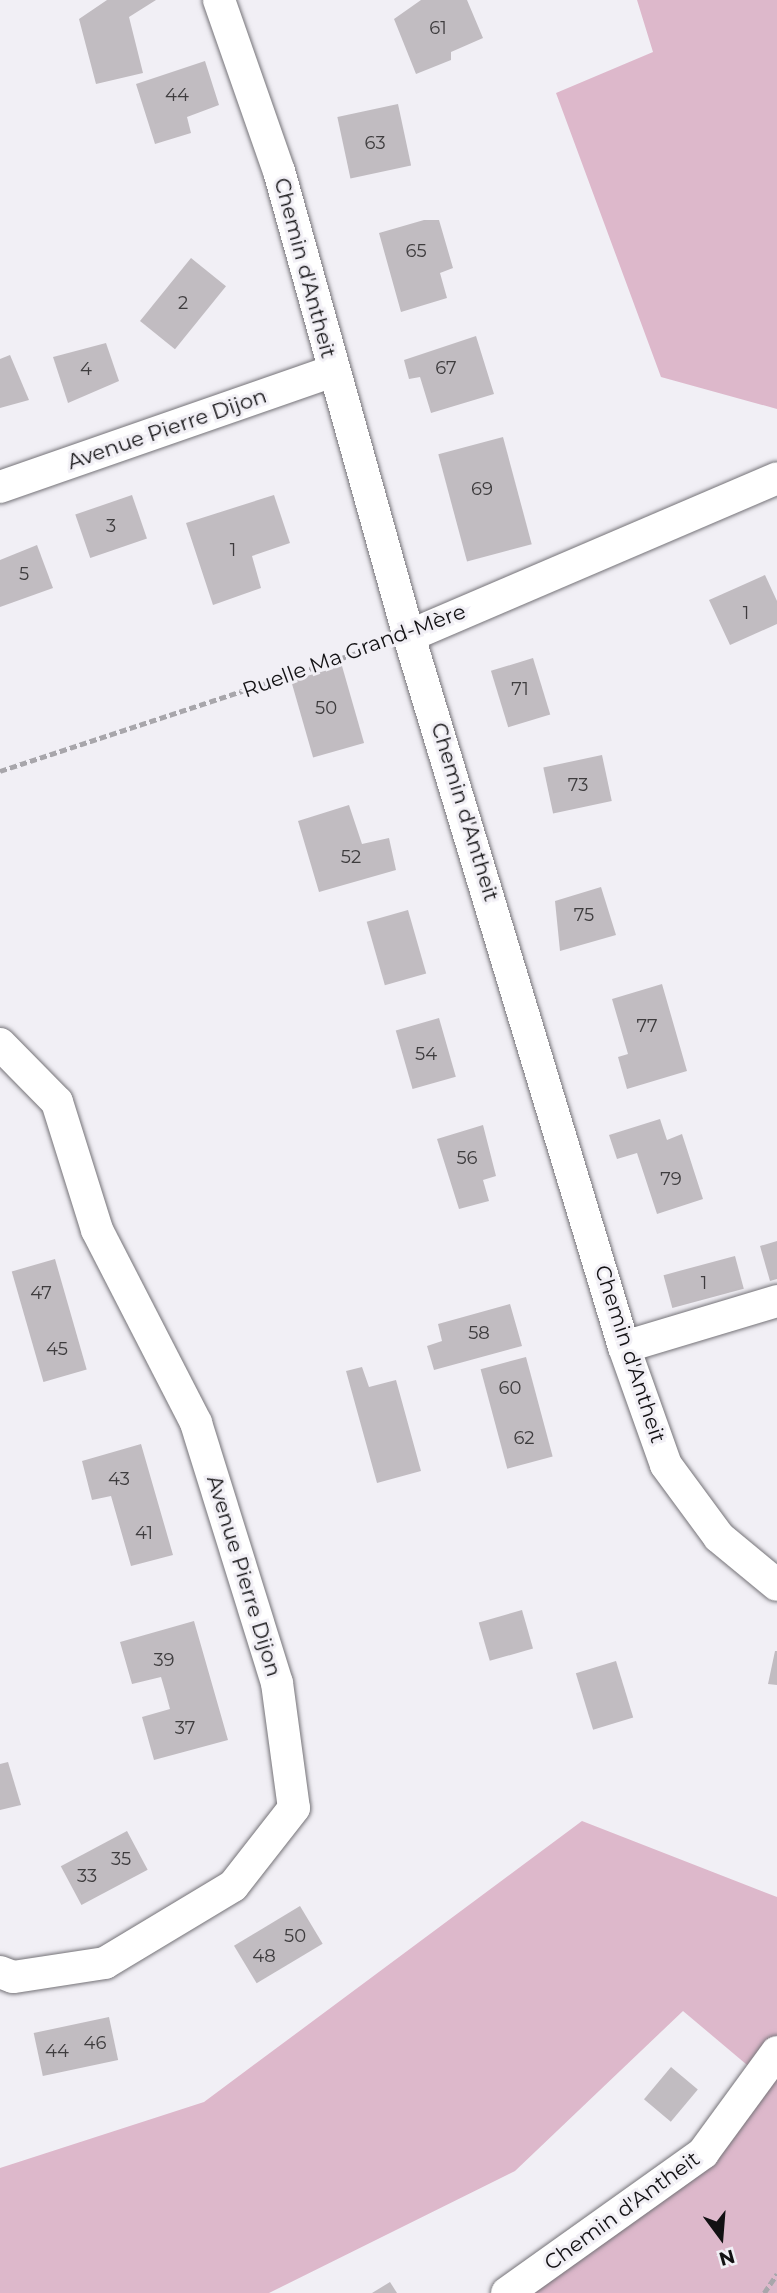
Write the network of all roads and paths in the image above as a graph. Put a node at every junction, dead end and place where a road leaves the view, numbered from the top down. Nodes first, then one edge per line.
1 (219, 0) edge
2 (333, 371) junction
3 (777, 478) edge
4 (0, 487) edge
5 (409, 636) junction
6 (0, 771) edge
7 (0, 1044) edge
8 (777, 1301) edge
9 (624, 1347) junction
10 (777, 1585) edge
11 (0, 1972) edge
12 (777, 2052) edge
13 (777, 2274) edge
14 (507, 2293) edge
15 (764, 2293) edge

1 - 2 street, Chemin d'Antheit
2 - 4 street, Avenue Pierre Dijon
2 - 5 street, Chemin d'Antheit
3 - 5 street, Ruelle Ma Grand-Mère
5 - 6 path, Ruelle Ma Grand-Mère
5 - 9 street, Chemin d'Antheit
7 - 11 street, Avenue Pierre Dijon
8 - 9 street
9 - 10 street, Chemin d'Antheit
12 - 14 street, Chemin d'Antheit
13 - 15 path

